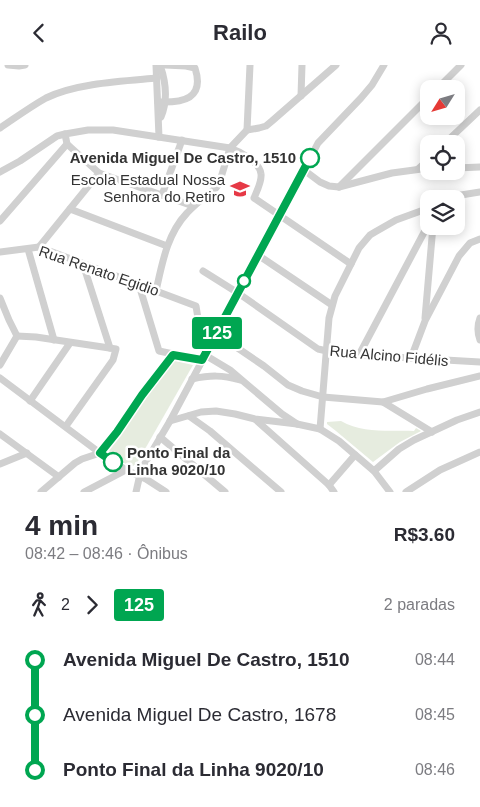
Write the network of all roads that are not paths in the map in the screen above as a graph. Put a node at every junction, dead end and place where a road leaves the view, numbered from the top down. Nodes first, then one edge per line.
1 (8, 65) edge
2 (23, 65) edge
3 (158, 65) edge
4 (165, 65) edge
5 (250, 65) edge
6 (302, 65) edge
7 (336, 65) edge
8 (461, 65) edge
9 (383, 66) edge
10 (157, 78) junction
11 (446, 80) edge
12 (301, 96) junction
13 (162, 102) junction
14 (420, 106) edge
15 (480, 109) edge
16 (0, 128) edge
17 (247, 130) junction
18 (65, 133) junction
19 (453, 135) edge
20 (158, 137) junction
21 (182, 140) junction
22 (67, 144) junction
23 (230, 148) junction
24 (465, 167) edge
25 (480, 167) edge
26 (418, 169) edge
27 (304, 170) junction
28 (0, 172) edge
29 (99, 173) junction
30 (339, 187) junction
31 (480, 192) edge
32 (465, 194) edge
33 (162, 195) junction
34 (193, 206) junction
35 (70, 209) junction
36 (420, 211) edge
37 (279, 216) junction
38 (0, 221) edge
39 (423, 235) edge
40 (432, 235) edge
41 (480, 239) edge
42 (167, 246) junction
43 (39, 247) junction
44 (28, 249) junction
45 (0, 252) edge
46 (258, 255) junction
47 (83, 264) junction
48 (351, 265) junction
49 (203, 271) dead end
50 (139, 285) junction
51 (156, 291) junction
52 (238, 293) junction
53 (0, 298) edge
54 (332, 305) junction
55 (480, 318) edge
56 (424, 321) junction
57 (217, 334) junction
58 (18, 336) junction
59 (54, 340) junction
60 (480, 341) edge
61 (70, 343) junction
62 (113, 349) junction
63 (326, 351) junction
64 (173, 355) junction
65 (359, 355) junction
66 (204, 357) junction
67 (410, 359) junction
68 (480, 362) edge
69 (0, 365) edge
70 (480, 376) edge
71 (0, 378) edge
72 (192, 379) junction
73 (243, 381) junction
74 (323, 397) junction
75 (30, 401) junction
76 (383, 402) junction
77 (480, 411) edge
78 (189, 415) junction
79 (255, 419) junction
80 (170, 421) junction
81 (297, 425) junction
82 (66, 426) junction
83 (320, 429) junction
84 (432, 432) junction
85 (0, 434) edge
86 (160, 437) junction
87 (480, 452) edge
88 (27, 453) junction
89 (100, 453) junction
90 (355, 455) junction
91 (0, 464) edge
92 (126, 470) junction
93 (374, 471) junction
94 (140, 473) junction
95 (59, 477) junction
96 (329, 485) junction
97 (278, 491) edge
98 (41, 492) edge
99 (84, 492) edge
100 (136, 492) edge
101 (166, 492) edge
102 (225, 492) edge
103 (334, 492) edge
104 (390, 492) edge
105 (406, 492) edge

1 - 2 street
3 - 10 street
3 - 13 street
4 - 13 street
5 - 17 street
6 - 12 street
7 - 12 street
8 - 11 street
9 - 27 street
10 - 13 street
10 - 16 street
12 - 17 street
13 - 20 street
14 - 30 street
15 - 19 street
17 - 23 street
18 - 20 street
18 - 22 street
18 - 28 street
20 - 21 street
21 - 23 street
21 - 33 street
22 - 29 street
22 - 38 street
23 - 34 street
23 - 37 street
24 - 25 street
26 - 30 street
27 - 30 street
27 - 37 street
29 - 33 street
29 - 35 street
31 - 32 street
33 - 34 street
34 - 42 street
35 - 42 street
35 - 43 street
36 - 48 street
37 - 46 street
37 - 48 street
39 - 65 street
40 - 56 street
41 - 56 street
42 - 51 street
43 - 44 street, Rua Renato Egidio
43 - 47 street, Rua Renato Egidio
44 - 45 street, Rua Renato Egidio
44 - 59 street
46 - 52 street
46 - 54 street
47 - 50 street, Rua Renato Egidio
47 - 62 street
48 - 54 street
49 - 52 street, Rua Alcino Fidélis
50 - 51 street, Rua Renato Egidio
50 - 64 street
51 - 66 street, Rua Renato Egidio
52 - 57 street
52 - 63 street, Rua Alcino Fidélis
53 - 58 street
54 - 63 street
55 - 60 street
56 - 67 street
57 - 66 street
57 - 74 street
58 - 59 street
58 - 69 street
59 - 61 street
61 - 62 street
61 - 75 street
62 - 82 street
63 - 65 street, Rua Alcino Fidélis
63 - 74 street
64 - 66 street
64 - 89 street
65 - 67 street, Rua Alcino Fidélis
66 - 72 street
66 - 73 street
67 - 68 street, Rua Alcino Fidélis
70 - 76 street
71 - 75 street
72 - 73 street
72 - 80 street
73 - 81 street
74 - 76 street
74 - 83 street
75 - 82 street
76 - 84 street
77 - 84 street
78 - 79 street
78 - 80 street
78 - 97 street
79 - 81 street
79 - 96 street
80 - 86 street
81 - 83 street
82 - 89 street
83 - 90 street
84 - 93 street
85 - 88 street
86 - 94 street
86 - 102 street
87 - 105 street
88 - 91 street
88 - 95 street
89 - 92 street
89 - 95 street
90 - 93 street
90 - 96 street
92 - 94 street
92 - 99 street
93 - 104 street
94 - 100 street
94 - 101 street
95 - 98 street
96 - 103 street

